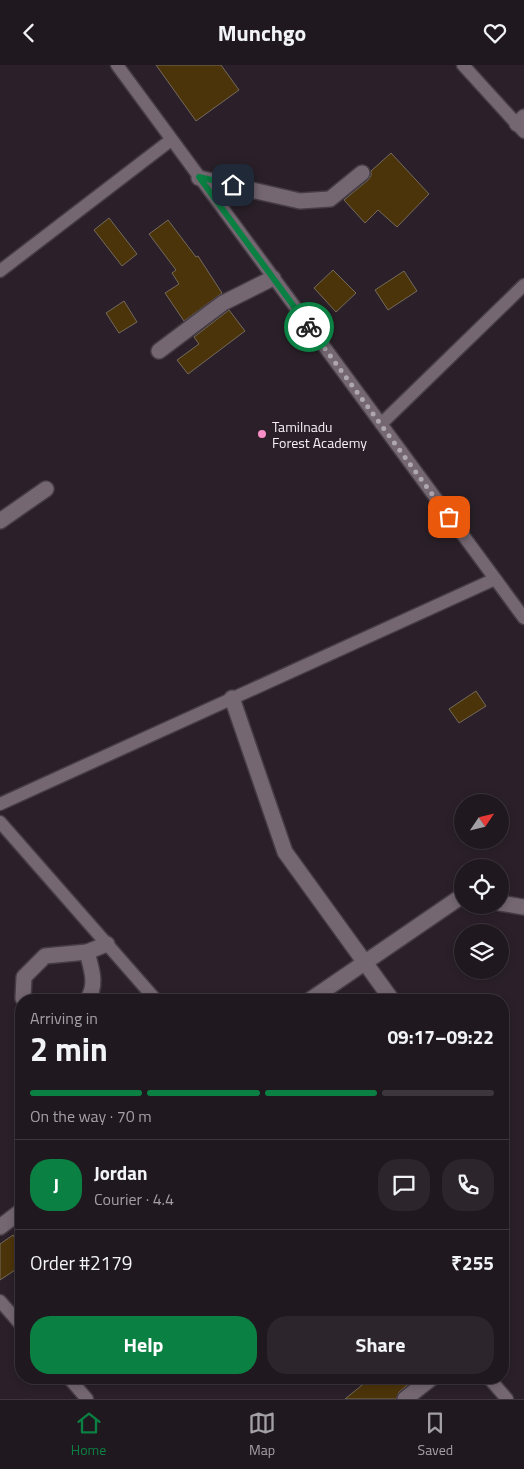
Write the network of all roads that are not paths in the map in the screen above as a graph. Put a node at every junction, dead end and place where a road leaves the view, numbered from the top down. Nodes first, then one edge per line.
1 (117, 65) edge
2 (463, 65) edge
3 (522, 125) edge
4 (171, 139) junction
5 (362, 173) dead end
6 (199, 177) junction
7 (0, 271) edge
8 (273, 278) junction
9 (524, 285) edge
10 (159, 351) dead end
11 (381, 424) junction
12 (46, 489) dead end
13 (0, 521) edge
14 (495, 579) junction
15 (524, 618) edge
16 (232, 698) junction
17 (0, 804) edge
18 (0, 822) edge
19 (454, 901) edge
20 (509, 904) edge
21 (524, 907) edge
22 (107, 944) junction
23 (87, 951) junction
24 (365, 962) junction
25 (23, 994) edge
26 (92, 994) edge
27 (151, 994) edge
28 (319, 994) edge
29 (388, 994) edge
30 (15, 1216) edge
31 (0, 1227) edge
32 (0, 1301) edge
33 (15, 1318) edge
34 (74, 1384) edge
35 (424, 1384) edge
36 (494, 1384) edge
37 (87, 1399) edge
38 (405, 1399) edge
39 (507, 1399) edge

1 - 4 lane
2 - 3 lane
4 - 6 lane
4 - 7 lane
5 - 6 street
6 - 8 lane
8 - 10 street
8 - 11 lane
9 - 11 lane
11 - 14 lane
12 - 13 street
14 - 15 lane
14 - 16 lane
16 - 17 lane
16 - 24 street
18 - 22 lane
19 - 24 street
20 - 21 street
22 - 23 street
22 - 27 lane
23 - 25 street
23 - 26 street
24 - 28 street
24 - 29 street
30 - 31 street
32 - 33 lane
34 - 37 lane
35 - 38 street
36 - 39 lane

